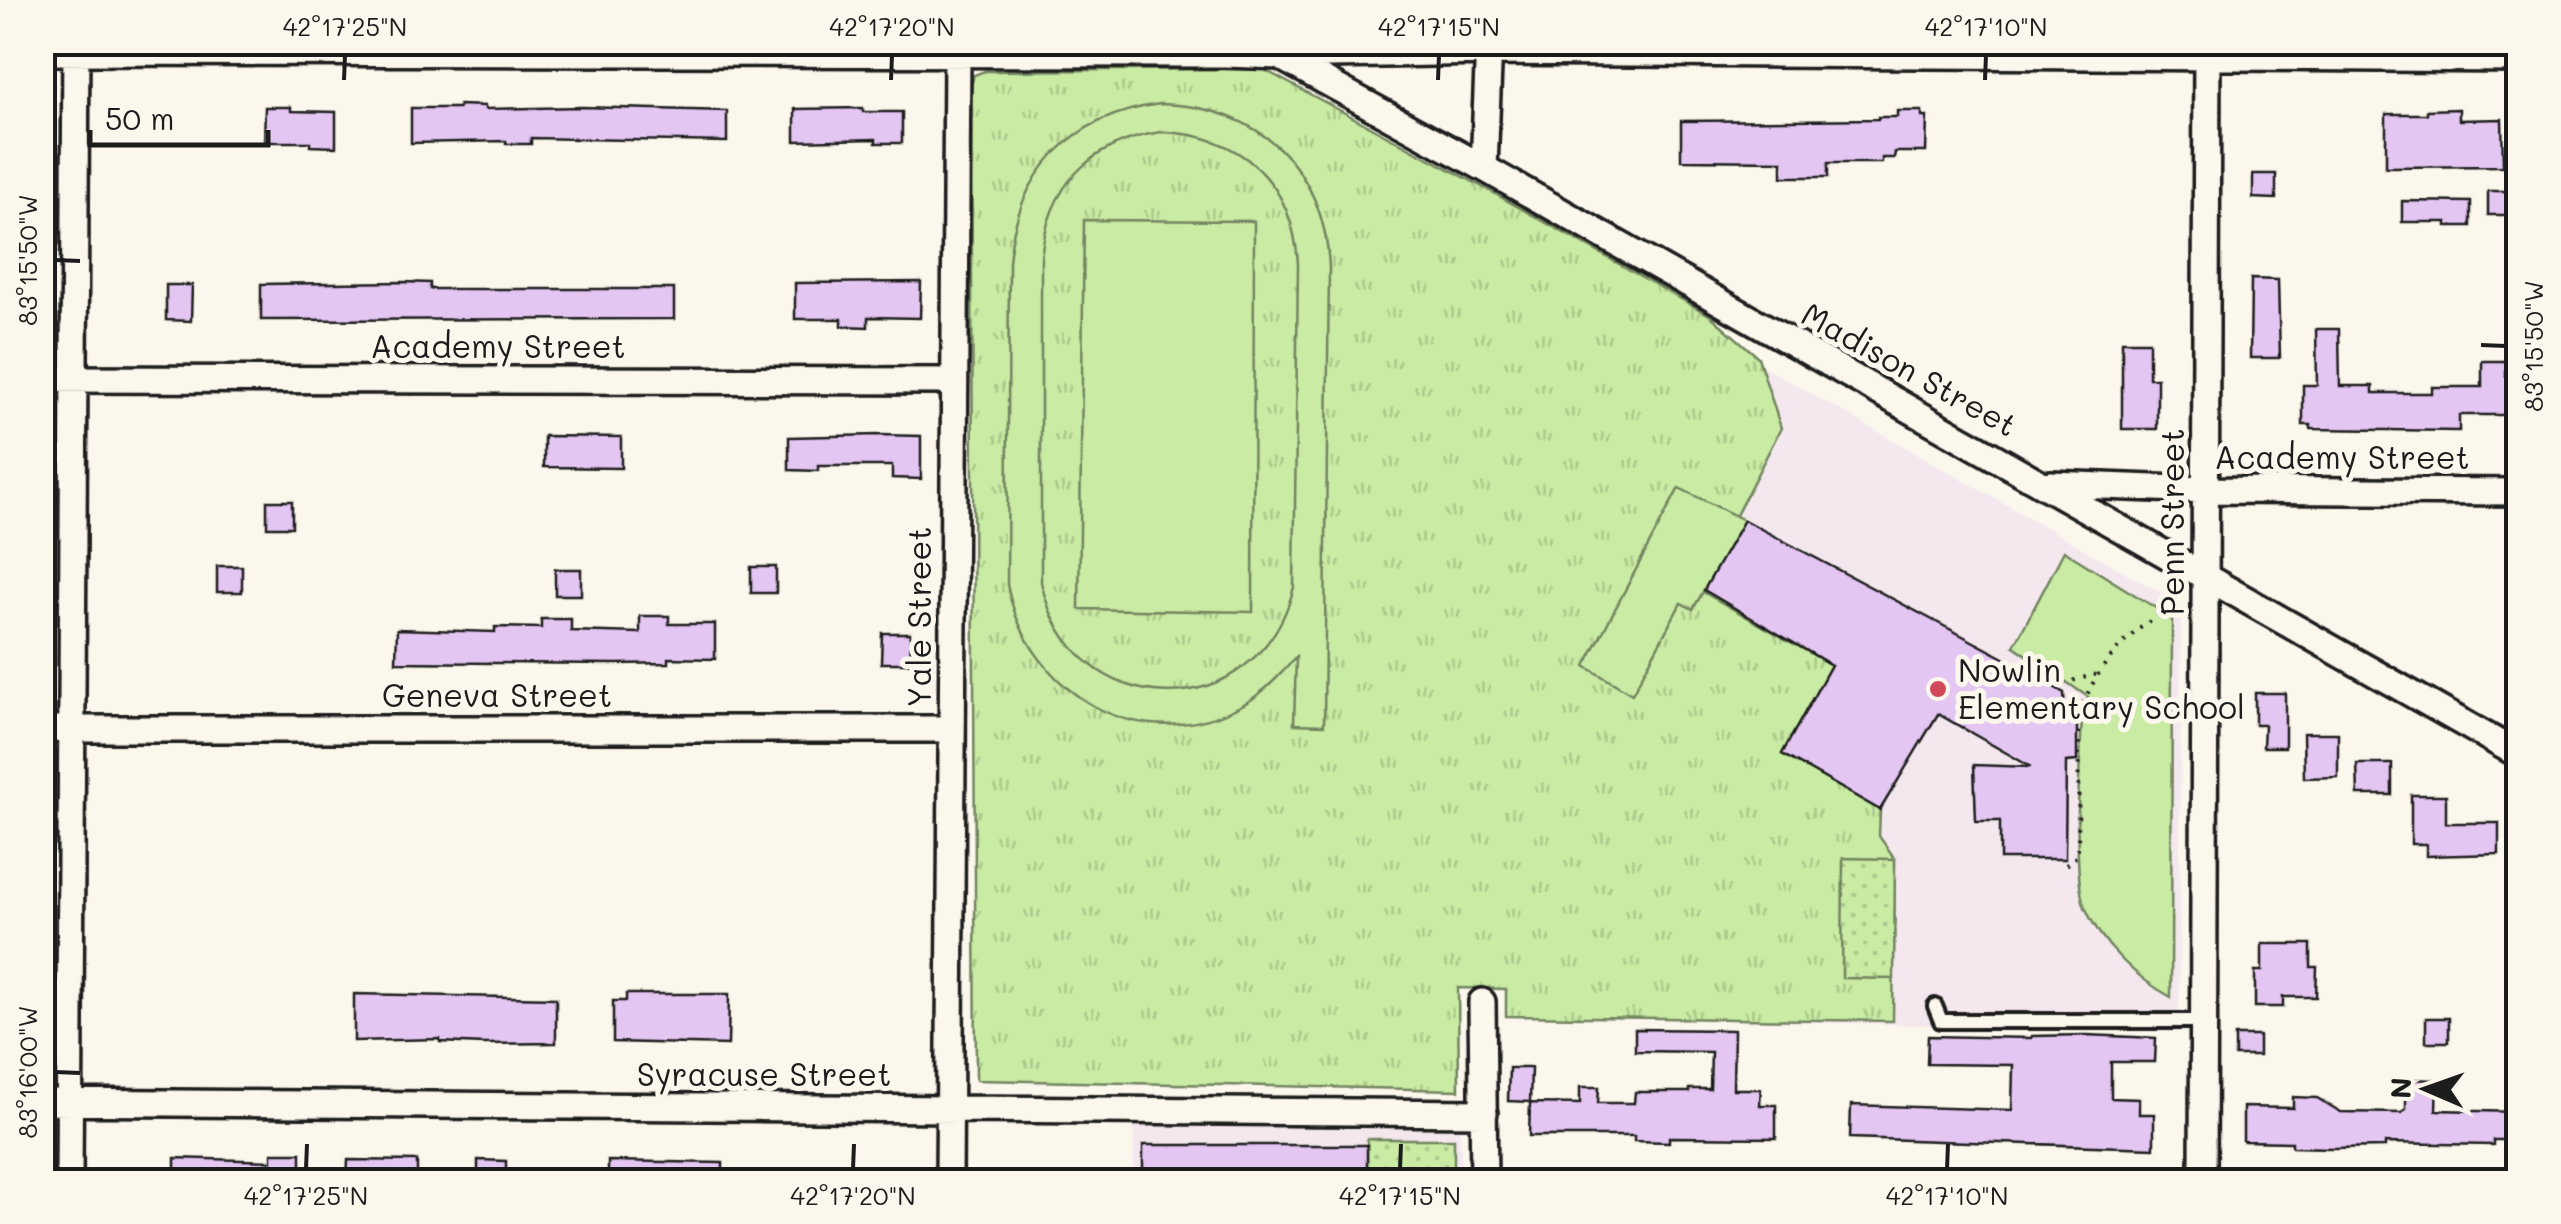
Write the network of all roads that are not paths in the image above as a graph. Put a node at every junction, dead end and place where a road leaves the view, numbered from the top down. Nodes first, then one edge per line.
1 (76, 47) edge
2 (1489, 48) edge
3 (1275, 49) edge
4 (2207, 50) edge
5 (42, 52) edge
6 (957, 54) junction
7 (2518, 58) edge
8 (1484, 168) junction
9 (42, 378) edge
10 (76, 379) junction
11 (954, 381) junction
12 (2046, 484) junction
13 (2206, 490) junction
14 (2518, 492) edge
15 (2204, 578) junction
16 (42, 729) edge
17 (73, 729) junction
18 (952, 729) junction
19 (2518, 754) edge
20 (1482, 1002) dead end
21 (1934, 1006) dead end
22 (2203, 1022) junction
23 (42, 1102) edge
24 (69, 1102) junction
25 (949, 1108) junction
26 (1484, 1113) junction
27 (69, 1182) edge
28 (949, 1182) edge
29 (1484, 1182) edge
30 (2203, 1182) edge

1 - 5 street
1 - 6 street
1 - 10 street
2 - 3 street
2 - 4 street
2 - 8 street
3 - 6 street
3 - 8 street, Madison Street
4 - 7 street
4 - 13 street, Penn Street
6 - 11 street, Yale Street
8 - 12 street, Madison Street
9 - 10 street, Academy Street
10 - 11 street, Academy Street
10 - 17 street
11 - 18 street, Yale Street
12 - 13 street, Academy Street
12 - 15 street, Madison Street
13 - 14 street, Academy Street
13 - 15 street, Penn Street
15 - 19 street, Madison Street
15 - 22 street, Penn Street
16 - 17 street, Geneva Street
17 - 18 street, Geneva Street
17 - 24 street
18 - 25 street, Yale Street
20 - 26 street
21 - 22 lane
22 - 30 street, Penn Street
23 - 24 street, Syracuse Street
24 - 25 street, Syracuse Street
24 - 27 street
25 - 26 street, Syracuse Street
25 - 28 street, Yale Street
26 - 29 street

